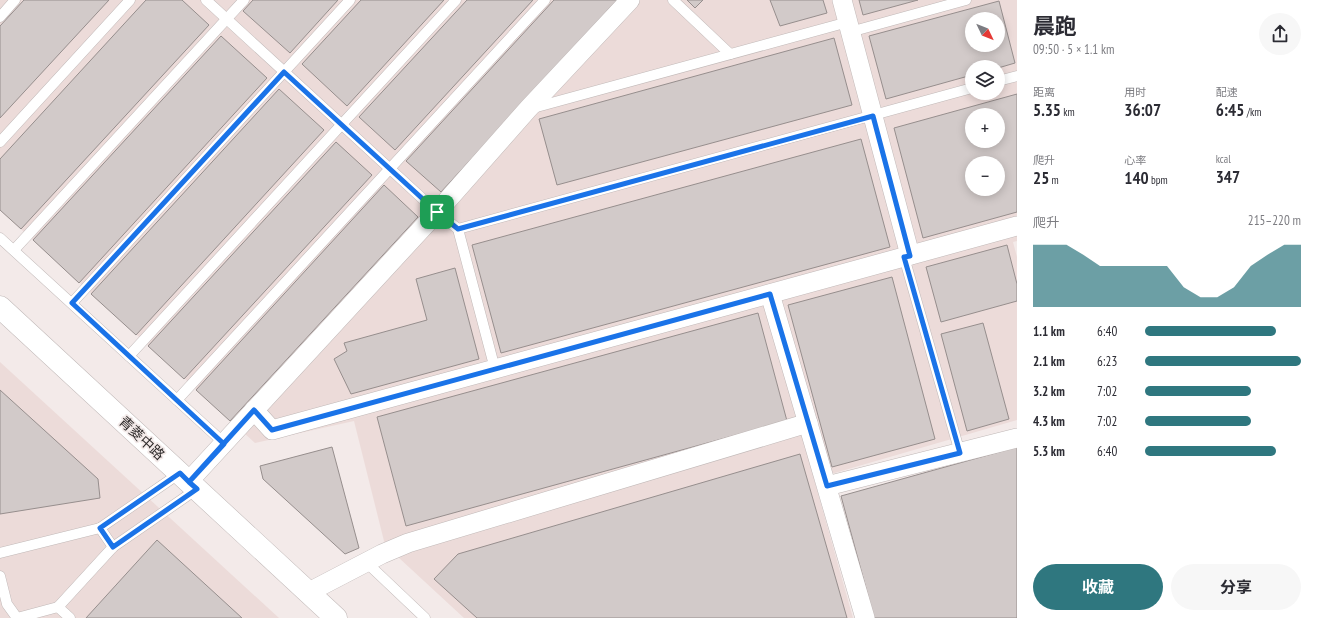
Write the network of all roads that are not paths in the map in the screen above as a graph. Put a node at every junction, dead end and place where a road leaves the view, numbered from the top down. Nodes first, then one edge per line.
1 (16, 0) edge
2 (130, 0) edge
3 (206, 0) edge
4 (244, 0) edge
5 (350, 0) edge
6 (456, 0) edge
7 (545, 0) edge
8 (630, 0) edge
9 (673, 0) edge
10 (842, 0) edge
11 (966, 0) edge
12 (0, 17) edge
13 (226, 19) junction
14 (849, 27) junction
15 (730, 54) junction
16 (284, 72) junction
17 (1017, 76) edge
18 (1005, 79) edge
19 (965, 90) edge
20 (528, 109) junction
21 (873, 116) junction
22 (342, 125) junction
23 (0, 142) edge
24 (390, 169) junction
25 (437, 212) junction
26 (1017, 226) edge
27 (458, 229) junction
28 (0, 238) edge
29 (14, 250) junction
30 (907, 256) junction
31 (770, 294) junction
32 (72, 303) junction
33 (0, 307) edge
34 (129, 356) junction
35 (495, 369) junction
36 (177, 400) junction
37 (254, 410) junction
38 (808, 423) junction
39 (1017, 438) edge
40 (224, 444) junction
41 (960, 453) junction
42 (189, 481) junction
43 (827, 486) junction
44 (100, 528) junction
45 (113, 547) junction
46 (0, 553) edge
47 (366, 562) junction
48 (0, 576) edge
49 (2, 592) edge
50 (309, 592) junction
51 (58, 607) junction
52 (17, 618) edge
53 (70, 618) edge
54 (336, 618) edge
55 (425, 618) edge
56 (865, 618) edge

1 - 12 lane
2 - 23 lane
3 - 13 lane
4 - 13 lane
5 - 16 lane
6 - 22 lane
7 - 24 lane
8 - 20 street
9 - 15 lane
10 - 14 street
11 - 14 lane
13 - 16 lane
13 - 29 lane
14 - 15 lane
14 - 21 street
15 - 20 lane
16 - 22 lane
16 - 32 lane
17 - 18 lane
19 - 21 lane
20 - 25 street
21 - 27 lane
21 - 30 street
22 - 24 lane
22 - 34 lane
24 - 25 lane
24 - 36 lane
25 - 27 lane
25 - 37 street
26 - 30 street
27 - 35 lane
28 - 29 lane
29 - 32 lane
30 - 31 street
30 - 41 lane
31 - 35 street
31 - 38 street
32 - 34 lane
33 - 42 street, 青菱中路
34 - 36 lane
35 - 37 street
36 - 40 lane
37 - 40 street
38 - 43 street
38 - 47 street
39 - 41 street
40 - 42 street
41 - 43 street
42 - 44 lane
42 - 45 lane
42 - 50 street, 青菱中路
43 - 56 street
44 - 45 lane
44 - 46 lane
45 - 51 lane
47 - 50 street
47 - 55 lane
48 - 49 lane
49 - 52 lane
50 - 54 street, 青菱中路
51 - 52 lane
51 - 53 lane

